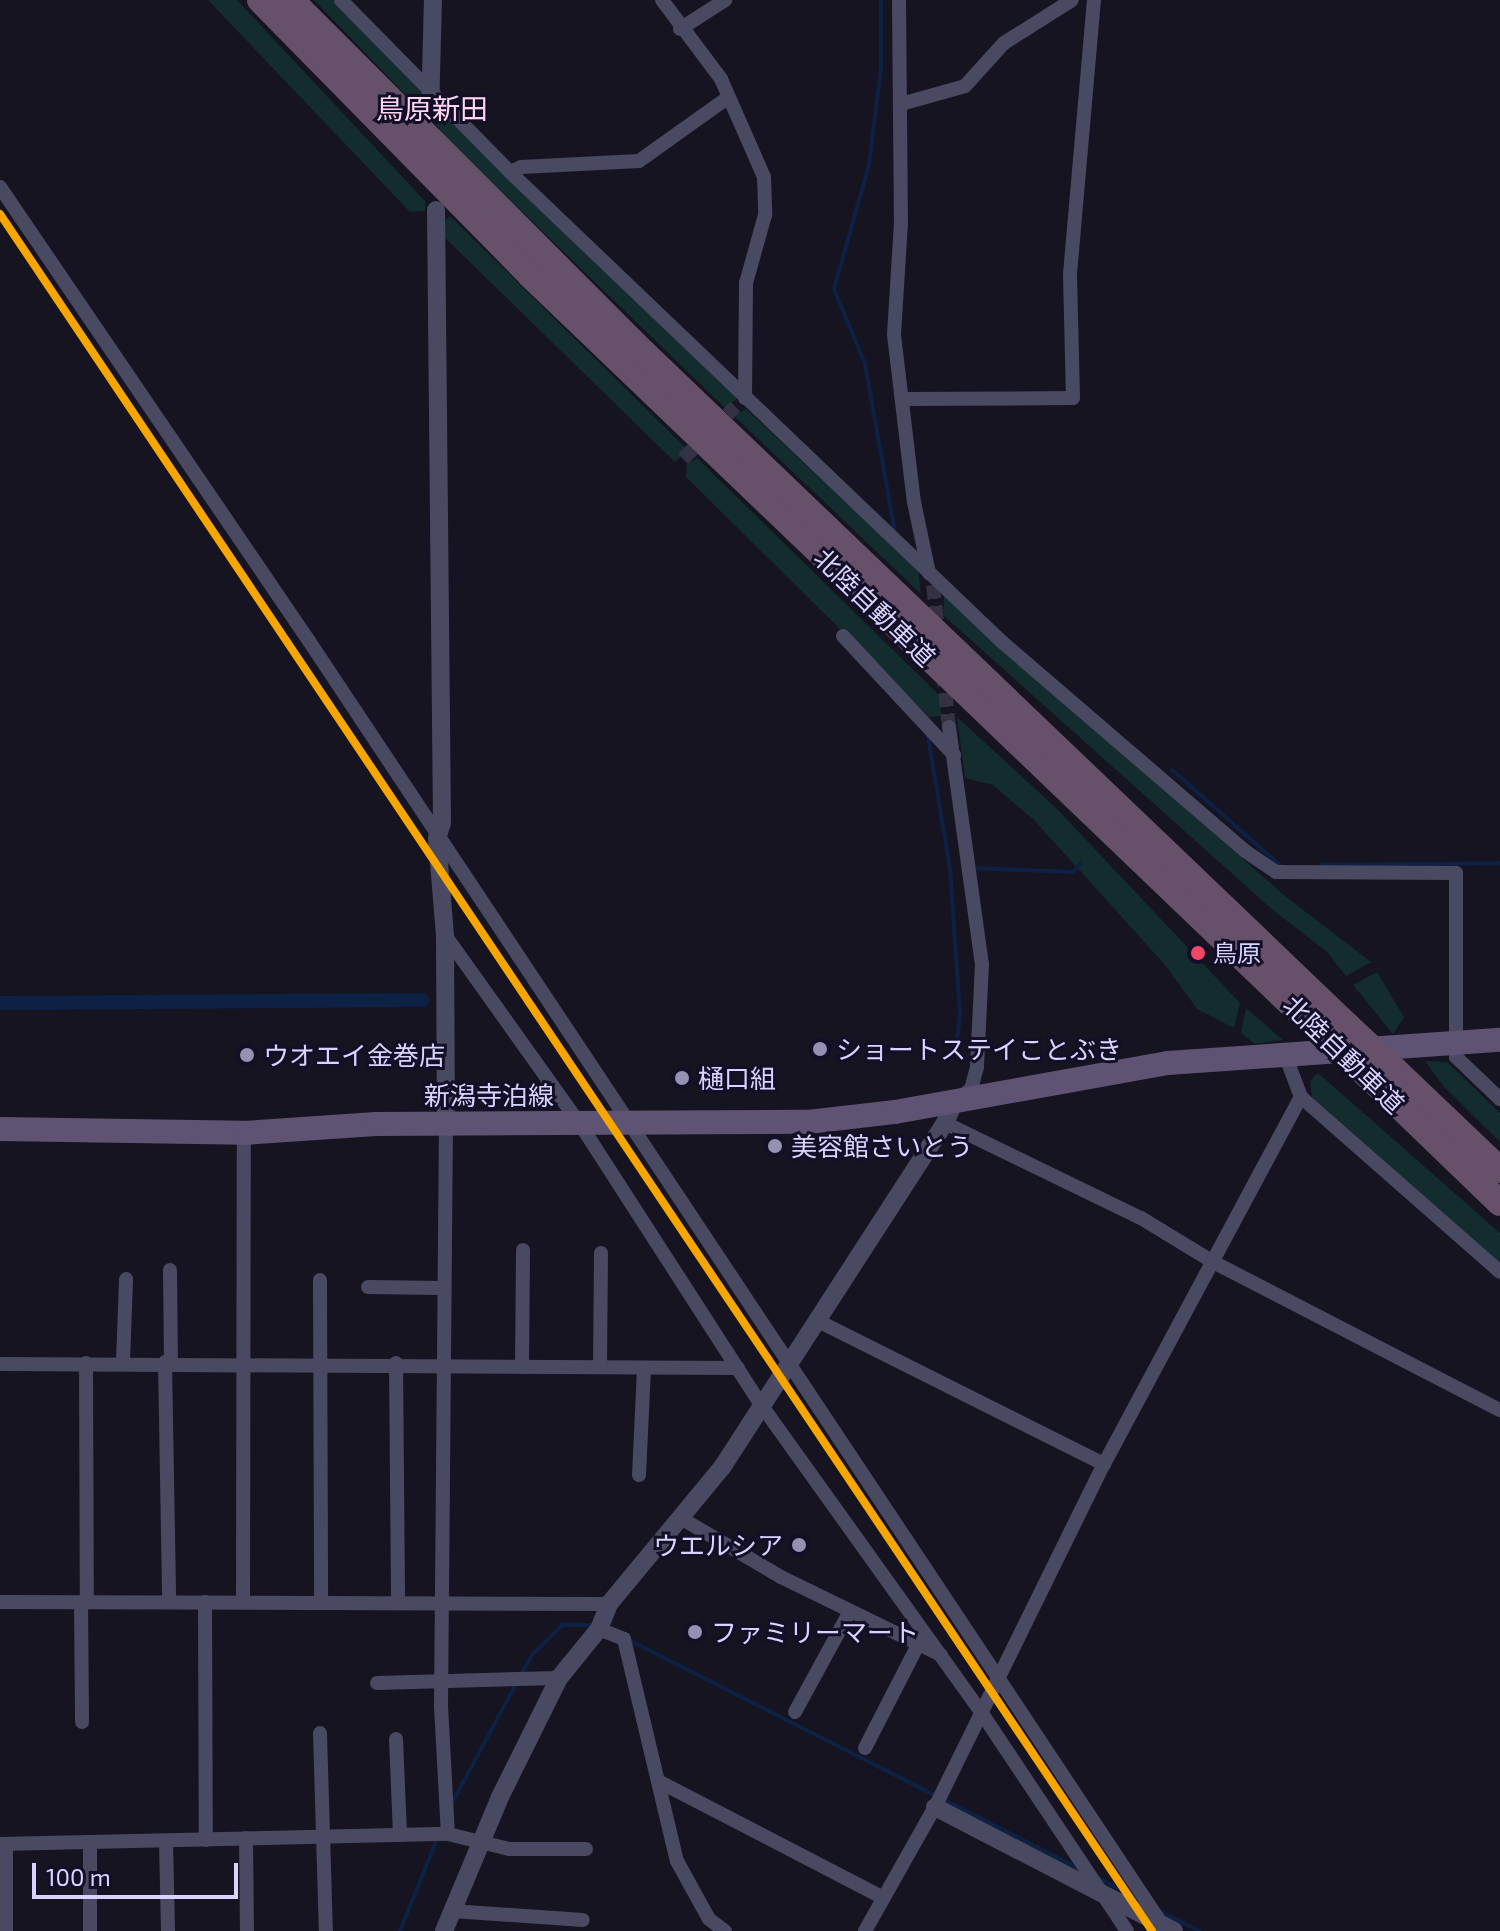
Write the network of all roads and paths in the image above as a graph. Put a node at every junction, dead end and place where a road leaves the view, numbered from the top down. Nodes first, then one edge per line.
1 (260, 0) edge
2 (291, 0) edge
3 (341, 0) edge
4 (433, 0) edge
5 (662, 0) edge
6 (725, 0) edge
7 (899, 0) edge
8 (1072, 0) edge
9 (1094, 0) edge
10 (680, 29) junction
11 (433, 93) junction
12 (726, 99) junction
13 (901, 104) junction
14 (430, 113) dead end
15 (510, 172) junction
16 (0, 187) edge
17 (436, 210) dead end
18 (902, 399) junction
19 (740, 403) junction
20 (930, 578) junction
21 (843, 636) dead end
22 (949, 727) tunnel mouth
23 (954, 755) junction
24 (437, 838) junction
25 (445, 935) junction
26 (1500, 1040) edge
27 (1458, 1042) junction
28 (1286, 1057) junction
29 (1301, 1097) junction
30 (1500, 1099) edge
31 (950, 1112) junction
32 (446, 1123) junction
33 (580, 1124) junction
34 (630, 1124) junction
35 (0, 1129) edge
36 (244, 1133) junction
37 (1500, 1170) edge
38 (1500, 1203) edge
39 (523, 1250) dead end
40 (601, 1253) dead end
41 (1215, 1263) junction
42 (170, 1270) dead end
43 (1500, 1272) edge
44 (126, 1279) dead end
45 (320, 1280) dead end
46 (368, 1287) dead end
47 (442, 1288) junction
48 (818, 1321) junction
49 (123, 1362) junction
50 (168, 1362) junction
51 (240, 1362) junction
52 (86, 1363) junction
53 (396, 1363) junction
54 (0, 1364) edge
55 (318, 1364) junction
56 (791, 1365) junction
57 (441, 1367) junction
58 (522, 1367) junction
59 (600, 1367) junction
60 (644, 1368) junction
61 (738, 1368) junction
62 (762, 1406) junction
63 (1500, 1410) edge
64 (1104, 1464) junction
65 (639, 1475) dead end
66 (684, 1520) junction
67 (321, 1600) junction
68 (398, 1600) junction
69 (169, 1601) junction
70 (442, 1601) junction
71 (0, 1602) edge
72 (84, 1602) junction
73 (205, 1602) junction
74 (243, 1602) junction
75 (609, 1604) junction
76 (850, 1611) junction
77 (599, 1629) junction
78 (917, 1647) junction
79 (941, 1655) junction
80 (559, 1678) junction
81 (998, 1678) junction
82 (443, 1682) junction
83 (377, 1683) dead end
84 (795, 1712) dead end
85 (981, 1712) junction
86 (82, 1722) dead end
87 (320, 1733) dead end
88 (396, 1739) dead end
89 (865, 1748) dead end
90 (658, 1781) junction
91 (935, 1807) junction
92 (448, 1834) junction
93 (400, 1835) junction
94 (326, 1836) junction
95 (246, 1838) junction
96 (206, 1840) junction
97 (485, 1840) junction
98 (90, 1842) junction
99 (166, 1842) junction
100 (3, 1844) edge
101 (586, 1849) dead end
102 (1101, 1893) junction
103 (882, 1897) junction
104 (452, 1911) junction
105 (583, 1920) dead end
106 (1168, 1929) edge
107 (6, 1931) edge
108 (90, 1931) edge
109 (168, 1931) edge
110 (247, 1931) edge
111 (326, 1931) edge
112 (444, 1931) edge
113 (725, 1931) edge
114 (865, 1931) edge
115 (1127, 1931) edge

1 - 38 highway, 北陸自動車道, bridge
2 - 37 highway, 北陸自動車道, bridge
3 - 11 street
4 - 11 street
5 - 10 street
6 - 10 street
7 - 13 street
8 - 13 street
9 - 18 street
10 - 12 street
11 - 14 street
11 - 15 street
12 - 15 street
12 - 19 street
13 - 18 street
15 - 19 street
16 - 24 street
17 - 24 street
18 - 20 street
19 - 20 street
20 - 27 street
21 - 23 street
22 - 23 street
23 - 31 street
24 - 25 street
24 - 34 street
25 - 32 street
25 - 33 street
26 - 27 main road, 新潟寺泊線
27 - 28 main road, 新潟寺泊線
27 - 30 street
28 - 29 street
28 - 31 main road, 新潟寺泊線
29 - 41 street
29 - 43 street
31 - 34 main road, 新潟寺泊線
31 - 41 street
31 - 48 street
32 - 33 main road, 新潟寺泊線
32 - 36 main road, 新潟寺泊線
32 - 47 street
33 - 34 main road, 新潟寺泊線
33 - 61 street
34 - 56 street
35 - 36 main road, 新潟寺泊線
36 - 51 street
39 - 58 street
40 - 59 street
41 - 63 street
41 - 64 street
42 - 50 street
44 - 49 street
45 - 55 street
46 - 47 street
47 - 57 street
48 - 56 street
48 - 64 street
49 - 50 street
49 - 52 street
50 - 51 street
50 - 69 street
51 - 55 street
51 - 74 street
52 - 54 street
52 - 72 street
53 - 55 street
53 - 57 street
53 - 68 street
55 - 67 street
56 - 62 street
56 - 81 street
57 - 58 street
57 - 70 street
58 - 59 street
59 - 60 street
60 - 61 street
60 - 65 street
61 - 62 street
62 - 66 street
62 - 79 street
64 - 81 street
66 - 75 street
66 - 76 street
67 - 68 street
67 - 74 street
68 - 70 street
69 - 72 street
69 - 73 street
70 - 75 street
70 - 82 street
71 - 72 street
72 - 86 street
73 - 74 street
73 - 96 street
75 - 77 street
76 - 78 street
76 - 84 street
77 - 80 street
77 - 90 street
78 - 79 street
78 - 89 street
79 - 85 street
80 - 82 street
80 - 97 street
81 - 85 street
81 - 106 street
82 - 83 street
82 - 92 street
85 - 91 street
85 - 102 street
87 - 94 street
88 - 93 street
90 - 103 street
90 - 113 street
91 - 102 street
91 - 103 street
92 - 93 street
92 - 97 street
93 - 94 street
94 - 95 street
94 - 111 street
95 - 96 street
95 - 110 street
96 - 99 street
97 - 101 street
97 - 104 street
98 - 99 street
98 - 100 street
98 - 108 street
99 - 109 street
100 - 107 street
102 - 106 street
102 - 115 street
103 - 114 street
104 - 105 street
104 - 112 street

